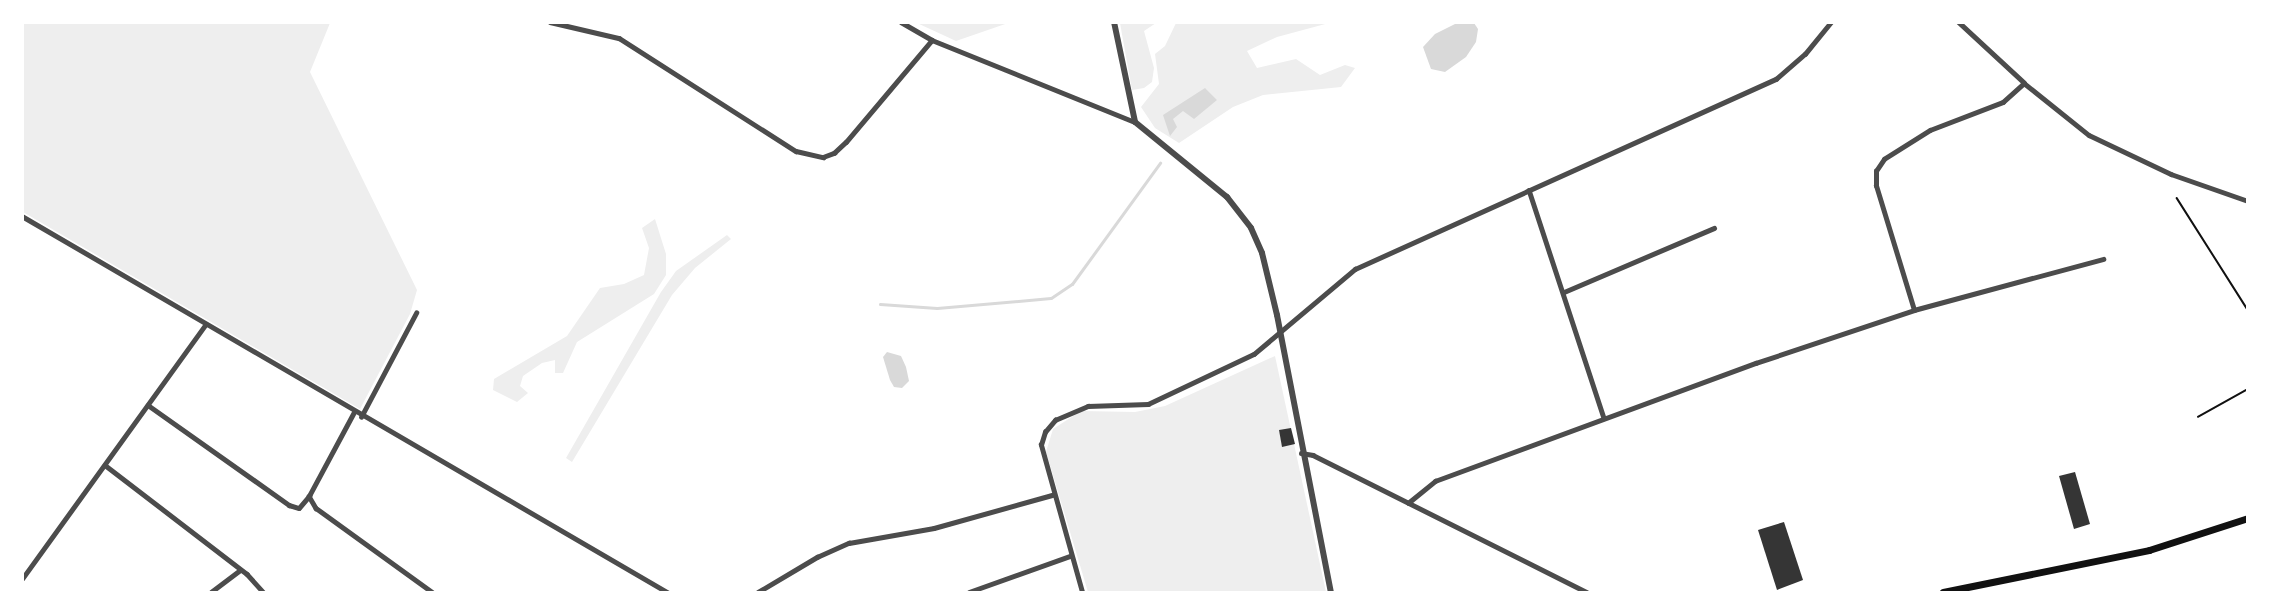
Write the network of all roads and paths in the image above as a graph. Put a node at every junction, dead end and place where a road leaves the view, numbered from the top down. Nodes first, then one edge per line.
1 (550, 22) edge
2 (901, 22) edge
3 (1113, 22) edge
4 (1831, 22) edge
5 (1958, 22) edge
6 (932, 40) junction
7 (2024, 83) junction
8 (1135, 122) junction
9 (1529, 190) junction
10 (2177, 198) dead end
11 (2247, 201) edge
12 (22, 216) edge
13 (1714, 228) dead end
14 (2103, 259) dead end
15 (1564, 292) junction
16 (1914, 310) junction
17 (2247, 310) edge
18 (416, 313) dead end
19 (205, 325) junction
20 (1280, 333) junction
21 (2247, 389) edge
22 (148, 405) junction
23 (354, 412) junction
24 (361, 417) junction
25 (2198, 417) dead end
26 (1604, 418) junction
27 (1301, 453) junction
28 (105, 465) junction
29 (1052, 495) junction
30 (309, 496) junction
31 (1408, 503) junction
32 (2247, 518) edge
33 (1071, 556) junction
34 (240, 570) junction
35 (22, 579) edge
36 (211, 592) edge
37 (263, 592) edge
38 (432, 592) edge
39 (667, 592) edge
40 (758, 592) edge
41 (969, 592) edge
42 (1082, 592) edge
43 (1331, 592) edge
44 (1587, 592) edge
45 (1943, 592) edge

1 - 6 street
2 - 6 street
3 - 8 street
4 - 9 street
5 - 7 street
6 - 8 street
7 - 11 street
7 - 16 street
8 - 20 street
9 - 15 street
9 - 20 street
10 - 17 path
12 - 19 street
13 - 15 street
14 - 16 street
15 - 26 street
16 - 26 street
18 - 24 street
19 - 22 street
19 - 23 street
20 - 27 street
20 - 29 street
21 - 25 path
22 - 28 street
22 - 30 street
23 - 24 street
23 - 30 street
24 - 39 street
26 - 31 street
27 - 31 street
27 - 43 street
28 - 34 street
28 - 35 street
29 - 33 street
29 - 40 street
30 - 38 street
31 - 44 street
32 - 45 main road
33 - 41 street
33 - 42 street
34 - 36 street
34 - 37 street

